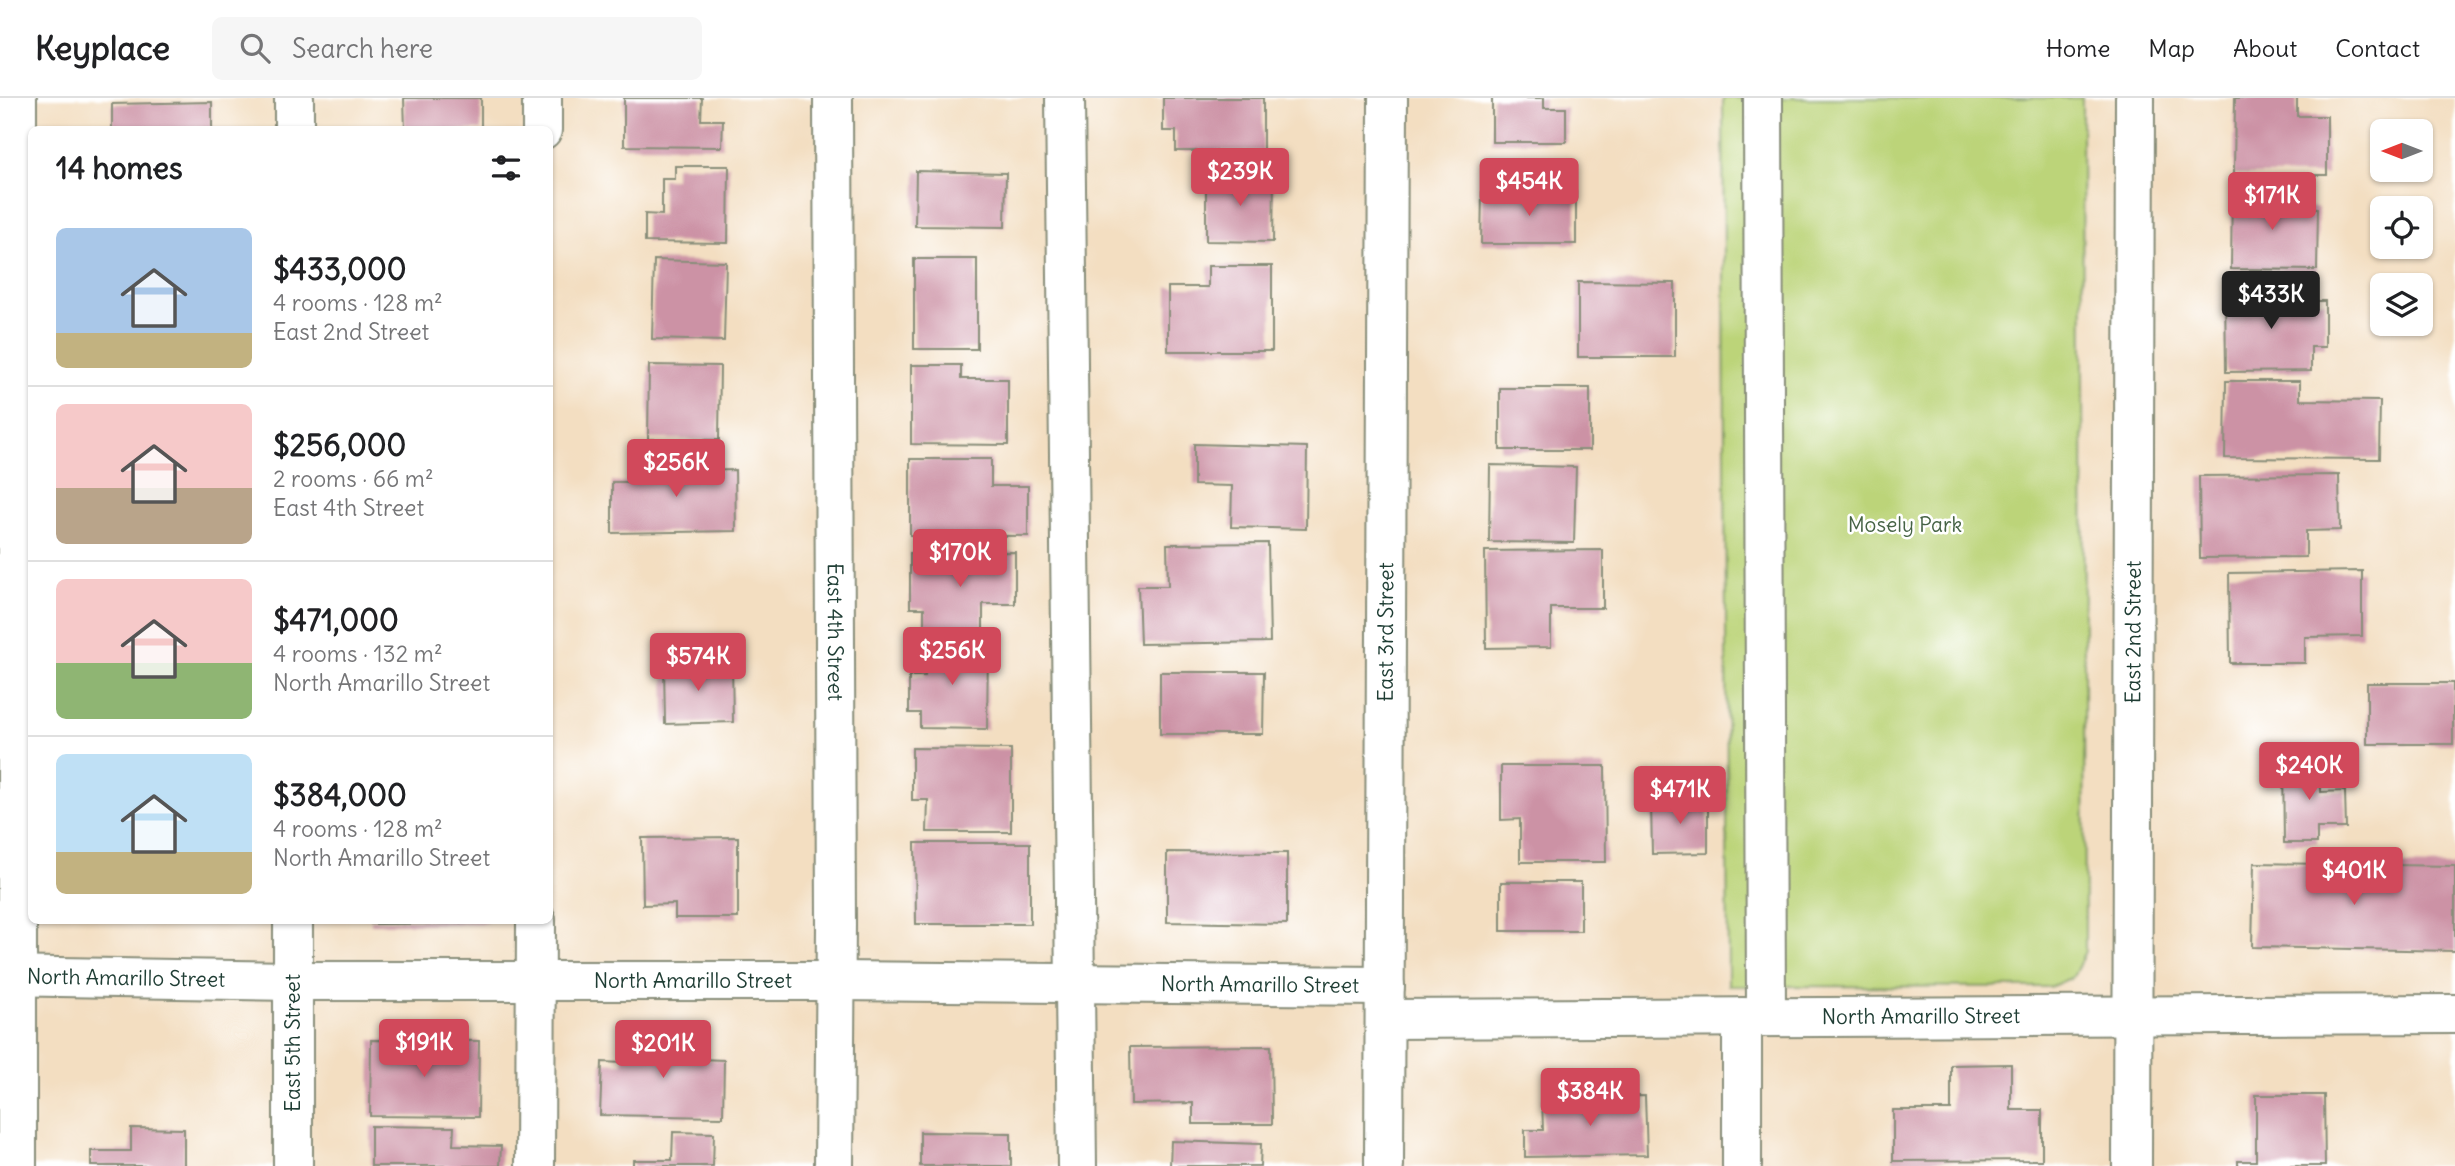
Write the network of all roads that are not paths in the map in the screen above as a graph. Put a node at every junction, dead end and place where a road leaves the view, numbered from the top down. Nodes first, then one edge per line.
1 (18, 98) edge
2 (294, 98) edge
3 (542, 98) edge
4 (833, 98) edge
5 (1065, 98) edge
6 (1388, 98) edge
7 (1762, 98) edge
8 (2135, 98) edge
9 (294, 126) edge
10 (542, 126) edge
11 (293, 924) edge
12 (536, 924) edge
13 (8, 976) edge
14 (293, 981) junction
15 (535, 981) junction
16 (836, 981) junction
17 (1075, 983) junction
18 (1385, 1002) junction
19 (2455, 1014) edge
20 (2133, 1015) junction
21 (1754, 1017) junction
22 (17, 1166) edge
23 (293, 1166) edge
24 (535, 1166) edge
25 (834, 1166) edge
26 (1077, 1166) edge
27 (1384, 1166) edge
28 (1742, 1166) edge
29 (2132, 1166) edge

1 - 13 street
2 - 9 street
3 - 10 street
4 - 16 street, East 4th Street
5 - 17 street
6 - 18 street, East 3rd Street
7 - 21 street
8 - 20 street, East 2nd Street
11 - 14 street, East 5th Street
12 - 15 street
13 - 14 street, North Amarillo Street
13 - 22 street
14 - 15 street, North Amarillo Street
14 - 23 street, East 5th Street
15 - 16 street, North Amarillo Street
15 - 24 street
16 - 17 street, North Amarillo Street
16 - 25 street, East 4th Street
17 - 18 street, North Amarillo Street
17 - 26 street
18 - 21 street, North Amarillo Street
18 - 27 street, East 3rd Street
19 - 20 street, North Amarillo Street
20 - 21 street, North Amarillo Street
20 - 29 street, East 2nd Street
21 - 28 street

